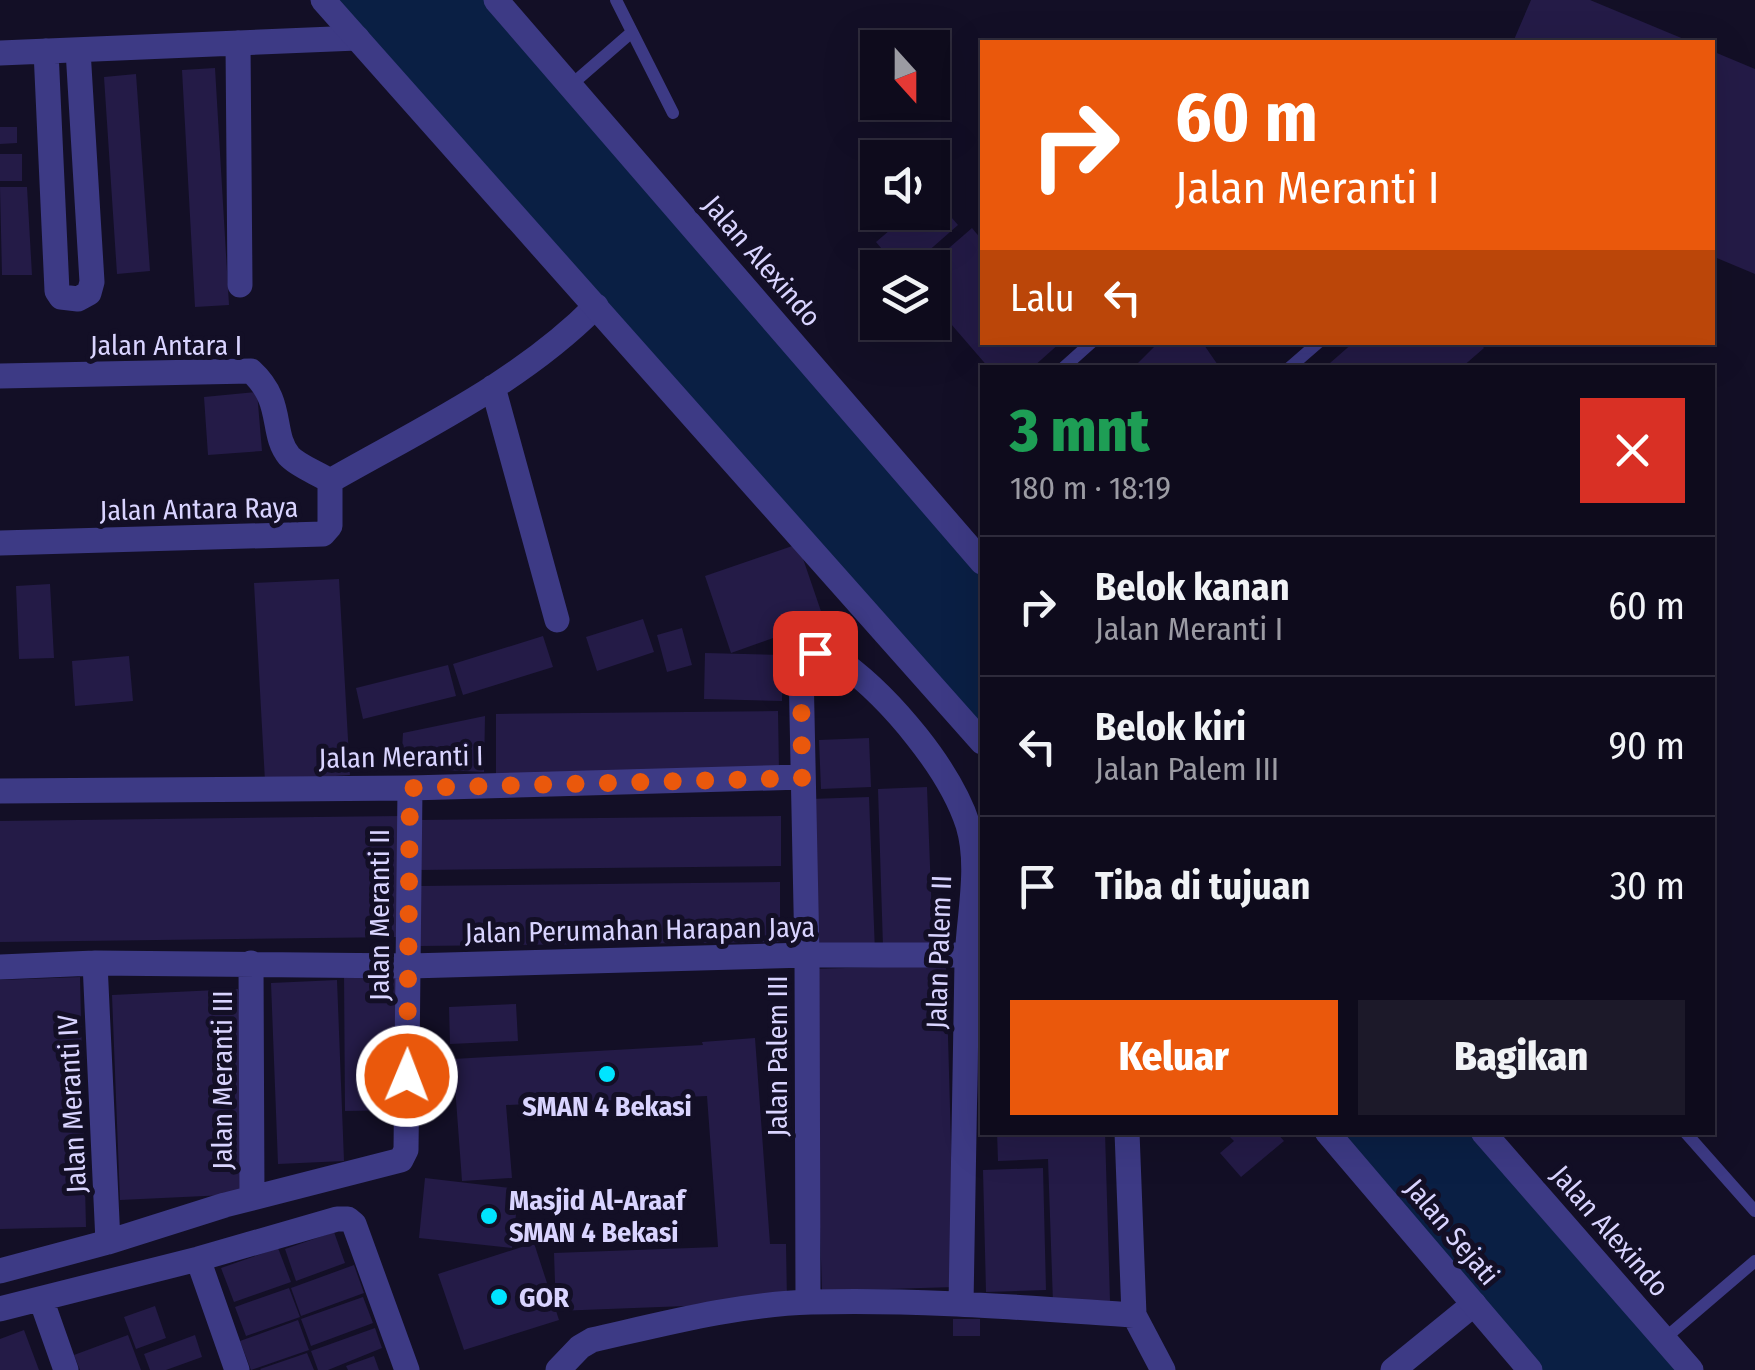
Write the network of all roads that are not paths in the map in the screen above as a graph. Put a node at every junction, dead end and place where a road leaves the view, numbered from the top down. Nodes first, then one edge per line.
1 (323, 0) edge
2 (496, 0) edge
3 (616, 0) edge
4 (632, 32) junction
5 (357, 38) junction
6 (238, 43) junction
7 (78, 50) junction
8 (46, 51) junction
9 (0, 54) edge
10 (572, 85) junction
11 (673, 112) dead end
12 (240, 286) dead end
13 (596, 306) junction
14 (1089, 345) edge
15 (1316, 345) edge
16 (1066, 365) edge
17 (1292, 365) edge
18 (0, 376) edge
19 (493, 387) junction
20 (330, 481) junction
21 (0, 543) edge
22 (980, 560) edge
23 (557, 620) dead end
24 (830, 654) joint
25 (980, 740) edge
26 (802, 778) junction
27 (410, 788) junction
28 (0, 791) edge
29 (807, 955) junction
30 (975, 955) edge
31 (251, 962) junction
32 (96, 963) junction
33 (410, 966) junction
34 (0, 967) edge
35 (1127, 1135) edge
36 (1331, 1135) edge
37 (1486, 1135) edge
38 (1688, 1135) edge
39 (252, 1198) junction
40 (1755, 1211) edge
41 (229, 1227) junction
42 (108, 1242) junction
43 (198, 1259) junction
44 (1755, 1261) edge
45 (0, 1271) edge
46 (41, 1298) junction
47 (808, 1302) junction
48 (961, 1304) junction
49 (1474, 1304) junction
50 (0, 1309) edge
51 (1134, 1315) junction
52 (1664, 1339) junction
53 (66, 1370) edge
54 (236, 1370) edge
55 (407, 1370) edge
56 (558, 1370) edge
57 (1163, 1370) edge
58 (1394, 1370) edge
59 (1530, 1370) edge
60 (1691, 1370) edge

1 - 5 street
2 - 10 street, Jalan Alexindo
3 - 4 lane
4 - 10 lane
4 - 11 lane
5 - 6 street
5 - 13 street
6 - 7 street
6 - 12 street
7 - 8 street
7 - 8 street
8 - 9 street
10 - 22 street, Jalan Alexindo
13 - 19 street, Jalan Antara Raya
13 - 25 street
14 - 16 lane
15 - 17 lane
18 - 20 street, Jalan Antara I
19 - 20 street, Jalan Antara Raya
19 - 23 street
20 - 21 street, Jalan Antara Raya
24 - 26 street, Jalan Palem III
24 - 30 street, Jalan Palem II
26 - 27 street, Jalan Meranti I
26 - 29 street, Jalan Palem III
27 - 28 street, Jalan Meranti I
27 - 33 street, Jalan Meranti II
29 - 30 street, Jalan Perumahan Harapan Jaya
29 - 33 street, Jalan Perumahan Harapan Jaya
29 - 47 street, Jalan Palem III
30 - 48 street, Jalan Palem II
31 - 32 street, Jalan Perumahan Harapan Jaya
31 - 33 street, Jalan Perumahan Harapan Jaya
31 - 39 street, Jalan Meranti III
32 - 34 street, Jalan Perumahan Harapan Jaya
32 - 42 street, Jalan Meranti IV
33 - 39 street, Jalan Meranti II
35 - 51 street
36 - 49 street, Jalan Sejati
37 - 52 street, Jalan Alexindo
38 - 40 lane
39 - 41 street, Jalan Meranti II
41 - 42 street
41 - 43 street
41 - 55 street
42 - 45 street
43 - 46 street
43 - 54 street
44 - 52 lane
46 - 50 street
46 - 53 street
47 - 48 street
47 - 56 street
48 - 51 street
49 - 58 street
49 - 59 street, Jalan Sejati
51 - 57 street
52 - 60 street, Jalan Alexindo

